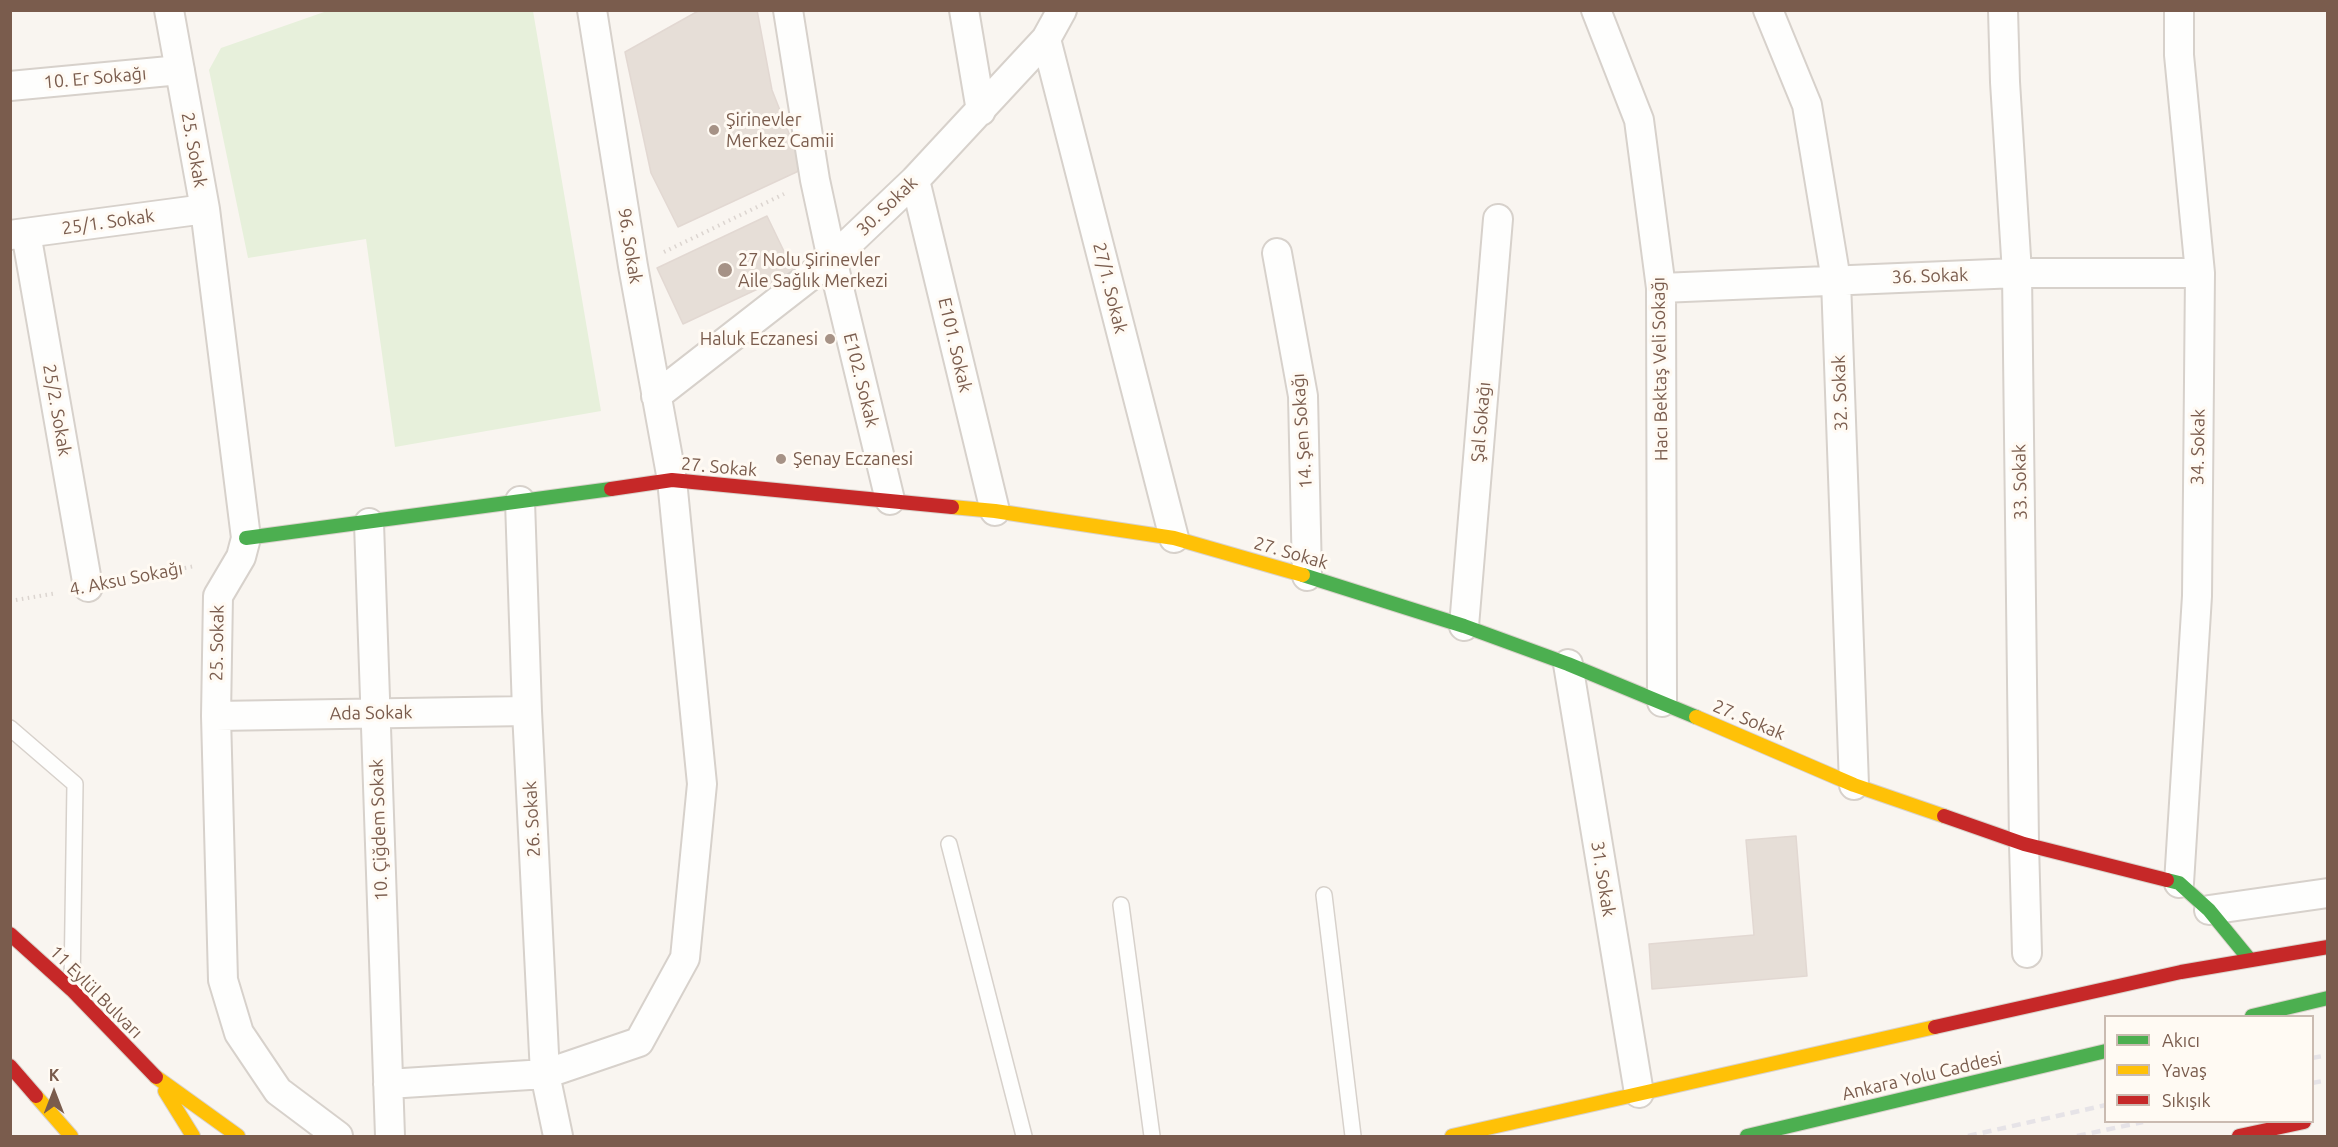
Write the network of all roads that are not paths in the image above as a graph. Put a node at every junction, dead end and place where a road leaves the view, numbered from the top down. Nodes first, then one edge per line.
1 (169, 10) edge
2 (592, 10) edge
3 (788, 10) edge
4 (964, 10) edge
5 (1062, 10) edge
6 (1596, 10) edge
7 (1768, 10) edge
8 (2003, 10) edge
9 (2179, 10) edge
10 (1046, 39) junction
11 (180, 70) junction
12 (10, 86) edge
13 (981, 111) junction
14 (915, 180) junction
15 (205, 209) junction
16 (1498, 219) dead end
17 (18, 234) edge
18 (1277, 253) dead end
19 (832, 259) junction
20 (2017, 273) junction
21 (2200, 273) junction
22 (1836, 280) junction
23 (1661, 288) junction
24 (656, 396) junction
25 (672, 480) junction
26 (890, 500) junction
27 (520, 501) junction
28 (994, 511) junction
29 (369, 523) junction
30 (1174, 538) junction
31 (243, 548) junction
32 (1308, 576) junction
33 (88, 587) road end
34 (1464, 626) junction
35 (1568, 664) junction
36 (1662, 702) junction
37 (527, 711) junction
38 (374, 713) junction
39 (216, 716) junction
40 (10, 728) edge
41 (1854, 784) junction
42 (949, 844) dead end
43 (2024, 844) junction
44 (2179, 884) junction
45 (2328, 893) edge
46 (1324, 895) dead end
47 (1121, 905) dead end
48 (2209, 910) junction
49 (10, 934) edge
50 (2328, 947) edge
51 (2027, 953) dead end
52 (2250, 960) junction
53 (72, 990) junction
54 (2328, 998) edge
55 (2260, 1015) edge
56 (2104, 1051) edge
57 (10, 1066) edge
58 (545, 1074) junction
59 (156, 1077) junction
60 (388, 1084) junction
61 (1639, 1093) junction
62 (36, 1096) junction
63 (2300, 1123) edge
64 (45, 1126) dead end
65 (71, 1137) edge
66 (193, 1137) edge
67 (238, 1137) edge
68 (338, 1137) edge
69 (390, 1137) edge
70 (558, 1137) edge
71 (1024, 1137) edge
72 (1152, 1137) edge
73 (1353, 1137) edge
74 (1452, 1137) edge
75 (1747, 1137) edge
76 (2239, 1137) edge

1 - 11 street, 25. Sokak
2 - 24 street, 96. Sokak
3 - 19 street, E102. Sokak
4 - 13 street
5 - 10 street, 30. Sokak
6 - 23 street, Hacı Bektaş Veli Sokağı
7 - 22 street, 32. Sokak
8 - 20 street, 33. Sokak
9 - 21 street, 34. Sokak
10 - 13 street, 30. Sokak
10 - 30 street, 27/1. Sokak
11 - 12 street, 10. Er Sokağı
11 - 15 street, 25. Sokak
13 - 14 street, 30. Sokak
14 - 19 street, 30. Sokak
14 - 28 street, E101. Sokak
15 - 17 street, 25/1. Sokak
15 - 31 street, 25. Sokak
16 - 34 street, Şal Sokağı
17 - 33 street, 25/2. Sokak
18 - 32 street, 14. Şen Sokağı
19 - 24 street, 30. Sokak
19 - 26 street, E102. Sokak
20 - 21 street, 36. Sokak
20 - 22 street, 36. Sokak
20 - 43 street, 33. Sokak
21 - 44 street, 34. Sokak
22 - 23 street, 36. Sokak
22 - 41 street, 32. Sokak
23 - 36 street, Hacı Bektaş Veli Sokağı
24 - 25 street, 96. Sokak
25 - 26 main road, 27. Sokak
25 - 27 main road, 27. Sokak
25 - 58 street, 96. Sokak
26 - 28 main road, 27. Sokak
27 - 29 main road, 27. Sokak
27 - 37 street, 26. Sokak
28 - 30 main road, 27. Sokak
29 - 31 main road, 27. Sokak
29 - 38 street, 10. Çiğdem Sokak
30 - 32 main road, 27. Sokak
31 - 39 street, 25. Sokak
32 - 34 main road, 27. Sokak
34 - 35 main road, 27. Sokak
35 - 36 main road, 27. Sokak
35 - 61 street, 31. Sokak
36 - 41 main road, 27. Sokak
37 - 38 street, Ada Sokak
37 - 58 street, 26. Sokak
38 - 39 street, Ada Sokak
38 - 60 street, 10. Çiğdem Sokak
39 - 68 street, 25. Sokak
40 - 53 lane
41 - 43 main road, 27. Sokak
42 - 71 lane
43 - 44 main road, 27. Sokak
43 - 51 street, 33. Sokak
44 - 48 main road, 27. Sokak
45 - 48 street
46 - 73 lane
47 - 72 lane
48 - 52 main road, 27. Sokak
49 - 53 main road, 11 Eylül Bulvarı
50 - 52 main road
52 - 61 main road
53 - 59 main road, 11 Eylül Bulvarı
54 - 55 main road
56 - 75 main road, Ankara Yolu Caddesi
57 - 62 main road
58 - 60 street, 96. Sokak
58 - 70 street, 26. Sokak
59 - 66 main road
59 - 67 main road
60 - 69 street, 10. Çiğdem Sokak
61 - 74 main road
62 - 64 main road
62 - 65 main road
63 - 76 main road

